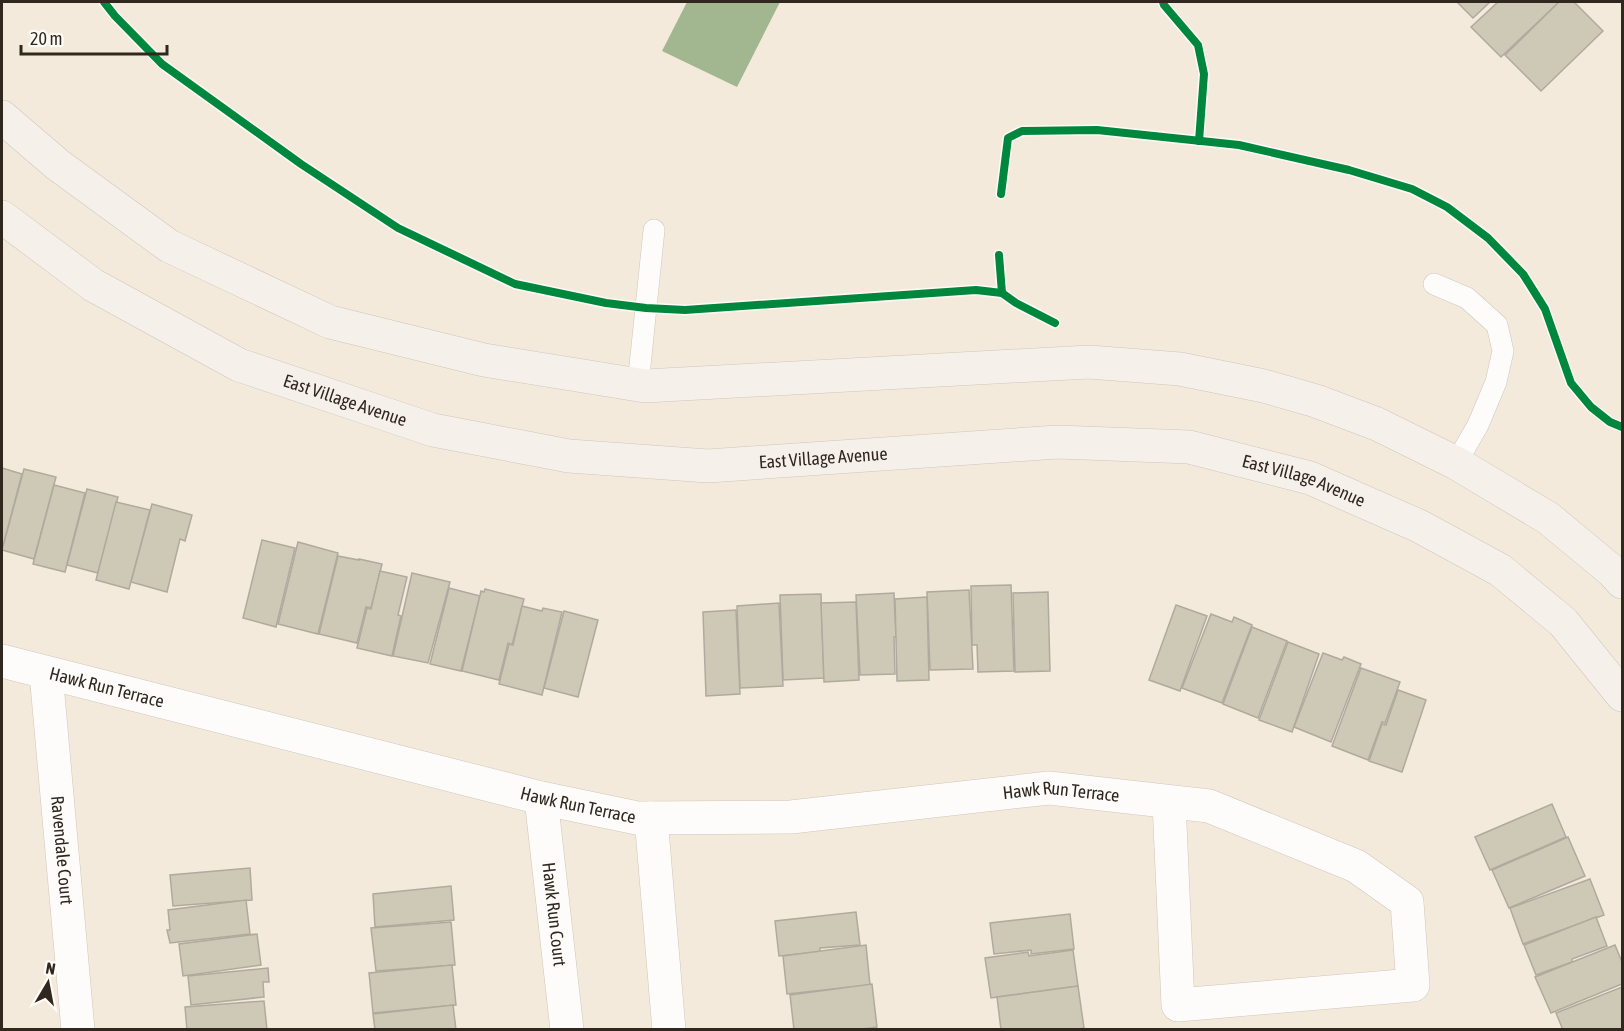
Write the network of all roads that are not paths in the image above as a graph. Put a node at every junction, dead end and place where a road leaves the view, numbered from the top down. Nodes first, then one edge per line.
1 (2, 117) edge
2 (2, 217) edge
3 (654, 231) dead end
4 (1434, 284) dead end
5 (638, 385) junction
6 (1456, 463) junction
7 (1623, 582) edge
8 (2, 661) edge
9 (46, 673) junction
10 (1623, 695) edge
11 (541, 798) junction
12 (1169, 802) junction
13 (651, 818) junction
14 (78, 1029) edge
15 (567, 1029) edge
16 (669, 1029) edge

1 - 5 street
2 - 10 street, East Village Avenue
3 - 5 lane
4 - 6 lane
5 - 6 street
6 - 7 street
8 - 9 street, Hawk Run Terrace
9 - 11 street, Hawk Run Terrace
9 - 14 street, Ravendale Court
11 - 13 street, Hawk Run Terrace
11 - 15 street, Hawk Run Court
12 - 12 street, Hawk Run Terrace
12 - 13 street, Hawk Run Terrace
13 - 16 street

